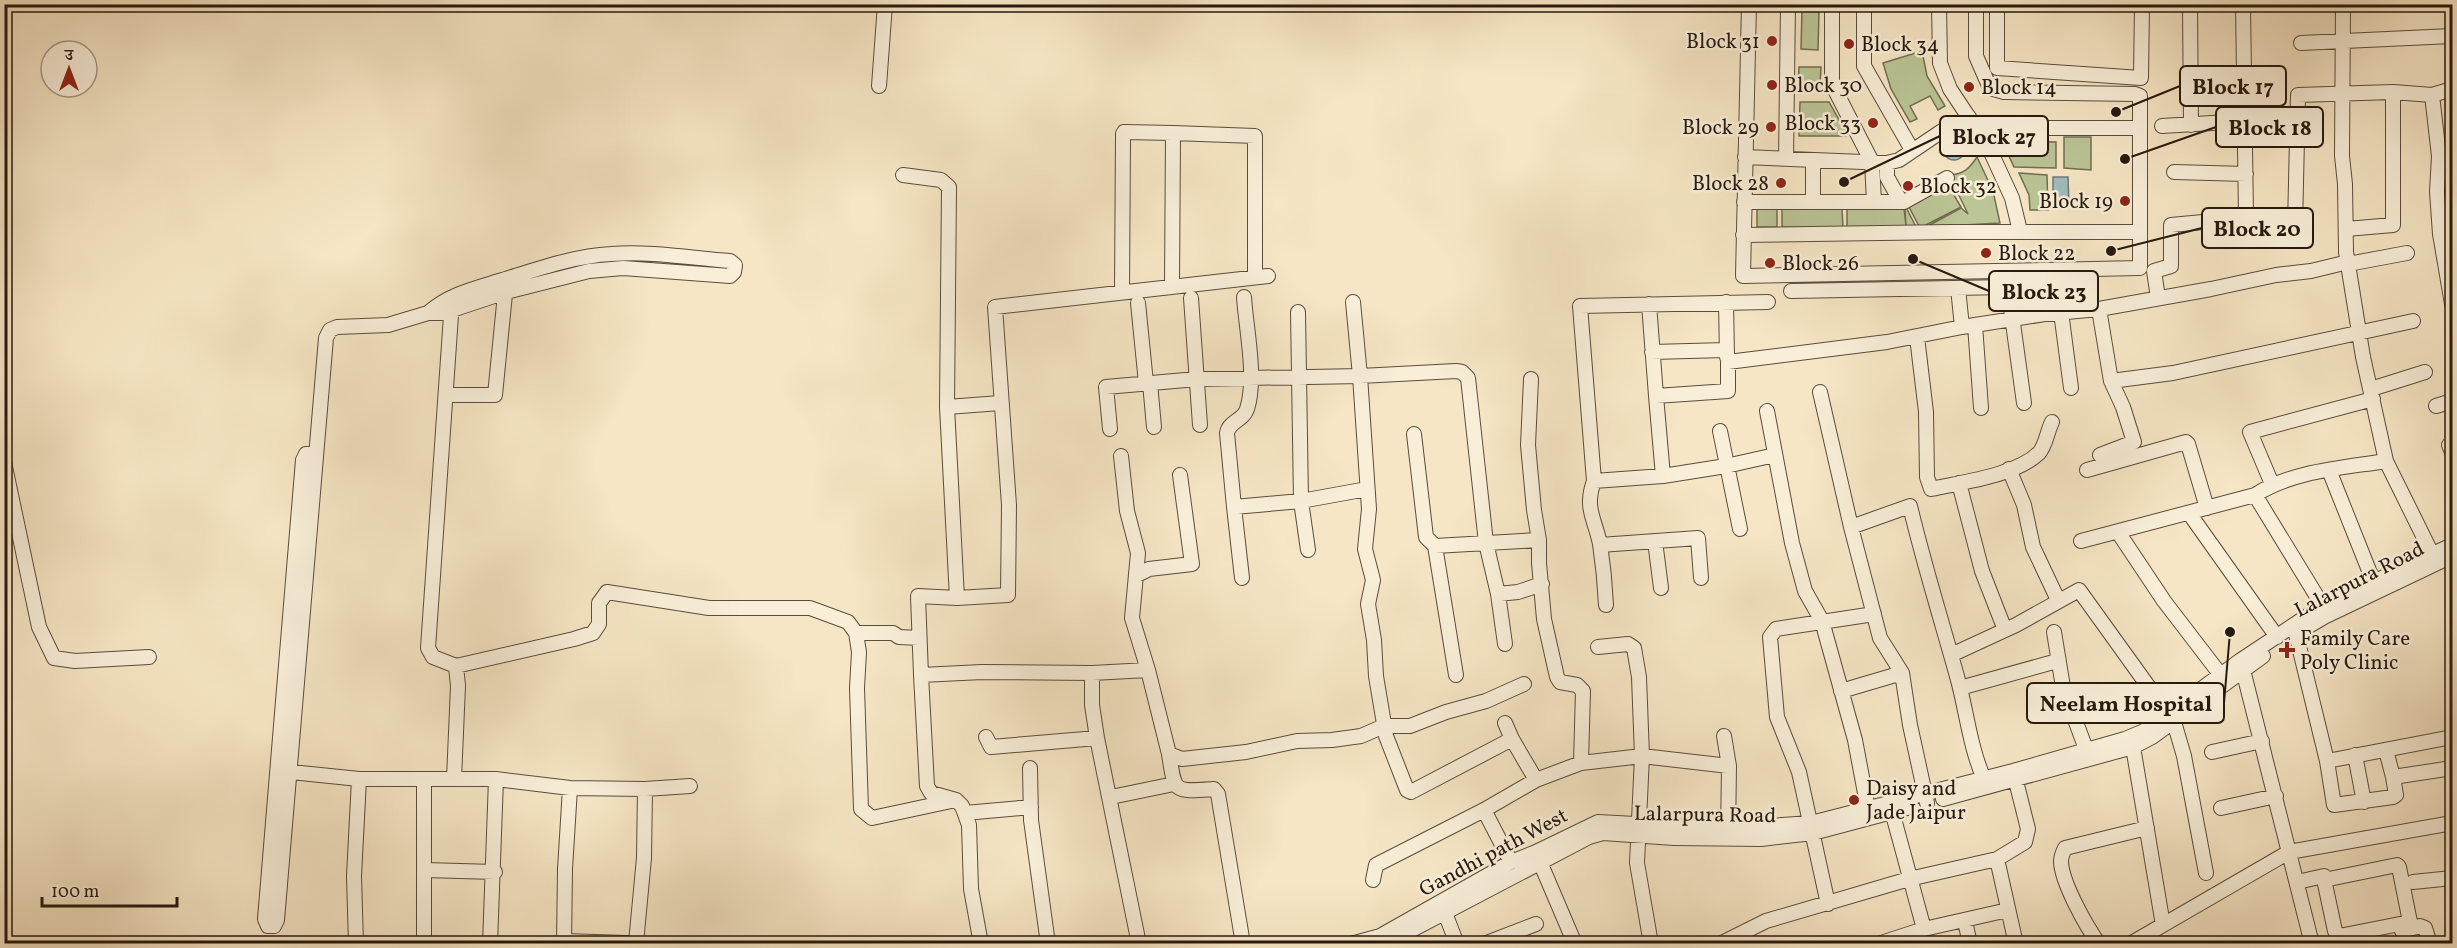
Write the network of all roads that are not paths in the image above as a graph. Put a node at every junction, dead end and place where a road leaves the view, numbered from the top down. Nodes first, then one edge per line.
1 (885, 4) edge
2 (1749, 4) edge
3 (1788, 4) edge
4 (1833, 4) edge
5 (1846, 4) edge
6 (1939, 4) edge
7 (1976, 4) edge
8 (1997, 4) edge
9 (2142, 4) edge
10 (2190, 4) edge
11 (2243, 4) edge
12 (2343, 4) edge
13 (1864, 5) edge
14 (2452, 36) edge
15 (2342, 42) junction
16 (2301, 43) dead end
17 (879, 86) dead end
18 (2452, 89) edge
19 (2393, 92) junction
20 (2343, 95) junction
21 (2432, 95) junction
22 (1969, 117) junction
23 (2245, 121) junction
24 (2191, 124) junction
25 (2162, 126) dead end
26 (2140, 128) junction
27 (1173, 133) junction
28 (1985, 142) junction
29 (1912, 150) junction
30 (1745, 157) junction
31 (1786, 159) junction
32 (1813, 160) junction
33 (1872, 162) junction
34 (1887, 163) junction
35 (2174, 172) dead end
36 (2246, 174) junction
37 (903, 175) dead end
38 (1947, 178) dead end
39 (1744, 202) junction
40 (1813, 202) junction
41 (1874, 202) junction
42 (1901, 202) junction
43 (2295, 226) dead end
44 (2346, 229) junction
45 (2020, 231) junction
46 (2140, 232) junction
47 (1743, 235) junction
48 (2408, 253) dead end
49 (2449, 260) edge
50 (2348, 263) junction
51 (583, 265) junction
52 (2053, 281) dead end
53 (506, 285) junction
54 (1172, 286) junction
55 (1958, 288) junction
56 (1122, 291) junction
57 (1791, 291) dead end
58 (1244, 297) dead end
59 (1191, 298) dead end
60 (2158, 298) junction
61 (1353, 302) dead end
62 (1726, 302) junction
63 (1768, 302) dead end
64 (452, 303) junction
65 (1138, 303) dead end
66 (1649, 304) junction
67 (2452, 304) edge
68 (2099, 309) junction
69 (1298, 312) dead end
70 (2061, 312) junction
71 (2014, 318) junction
72 (2413, 321) dead end
73 (1969, 326) junction
74 (2360, 333) junction
75 (1917, 337) junction
76 (1652, 352) junction
77 (1727, 356) junction
78 (2425, 372) dead end
79 (1299, 376) junction
80 (1360, 376) junction
81 (1250, 377) junction
82 (1197, 379) junction
83 (1531, 379) dead end
84 (2111, 381) junction
85 (1148, 383) junction
86 (2071, 388) dead end
87 (1821, 392) dead end
88 (2372, 394) junction
89 (446, 395) junction
90 (1656, 396) junction
91 (2452, 401) edge
92 (1000, 403) junction
93 (2024, 403) dead end
94 (2436, 406) dead end
95 (947, 407) junction
96 (1981, 408) dead end
97 (1767, 411) dead end
98 (2052, 422) dead end
99 (1200, 424) dead end
100 (1154, 427) dead end
101 (1110, 429) dead end
102 (1720, 431) dead end
103 (1414, 434) dead end
104 (1776, 455) junction
105 (2100, 455) dead end
106 (1121, 456) dead end
107 (2386, 460) junction
108 (4, 462) edge
109 (1726, 466) junction
110 (2009, 469) junction
111 (2087, 470) dead end
112 (2329, 470) junction
113 (1180, 476) dead end
114 (1663, 476) junction
115 (1594, 481) junction
116 (1959, 483) junction
117 (2272, 484) junction
118 (1367, 489) junction
119 (2255, 495) junction
120 (1301, 501) junction
121 (1234, 507) junction
122 (2207, 508) junction
123 (2189, 513) junction
124 (1851, 526) junction
125 (1740, 529) dead end
126 (2118, 532) junction
127 (1539, 540) junction
128 (2081, 541) dead end
129 (1655, 542) junction
130 (1486, 543) junction
131 (1600, 544) junction
132 (2452, 545) edge
133 (1435, 546) junction
134 (1308, 550) dead end
135 (2452, 556) edge
136 (2434, 559) junction
137 (1137, 575) junction
138 (1242, 578) dead end
139 (1701, 578) dead end
140 (1542, 585) junction
141 (2375, 586) junction
142 (1661, 588) dead end
143 (1498, 594) junction
144 (957, 598) junction
145 (2058, 600) junction
146 (1606, 605) dead end
147 (2326, 610) junction
148 (1874, 614) junction
149 (1822, 621) junction
150 (2005, 630) junction
151 (2054, 632) dead end
152 (856, 633) junction
153 (2296, 634) junction
154 (2277, 637) junction
155 (919, 638) junction
156 (1505, 644) dead end
157 (1598, 648) dead end
158 (1951, 655) junction
159 (149, 657) dead end
160 (2057, 661) junction
161 (2242, 665) junction
162 (456, 666) junction
163 (1148, 670) junction
164 (1092, 673) junction
165 (1902, 673) junction
166 (2220, 674) junction
167 (921, 675) junction
168 (1456, 675) dead end
169 (1524, 684) dead end
170 (1960, 688) junction
171 (1841, 691) junction
172 (2172, 717) junction
173 (1505, 723) dead end
174 (1384, 726) junction
175 (1724, 736) dead end
176 (986, 737) dead end
177 (2452, 737) edge
178 (1097, 738) junction
179 (1512, 739) junction
180 (2262, 741) junction
181 (2133, 747) junction
182 (2386, 750) junction
183 (2087, 752) junction
184 (2212, 752) dead end
185 (1169, 753) junction
186 (2355, 755) junction
187 (1642, 756) junction
188 (2327, 761) junction
189 (1581, 763) junction
190 (1729, 766) junction
191 (1030, 768) dead end
192 (2452, 768) edge
193 (285, 773) junction
194 (2015, 776) junction
195 (2393, 777) junction
196 (359, 779) junction
197 (424, 779) junction
198 (454, 779) junction
199 (496, 779) junction
200 (1984, 779) junction
201 (1536, 780) junction
202 (1174, 784) junction
203 (690, 786) dead end
204 (570, 788) junction
205 (645, 789) junction
206 (2276, 796) junction
207 (1111, 797) junction
208 (1926, 799) junction
209 (956, 800) junction
210 (2364, 802) junction
211 (1031, 807) junction
212 (1891, 808) junction
213 (2221, 808) dead end
214 (1868, 809) junction
215 (1484, 810) junction
216 (964, 813) junction
217 (2452, 823) edge
218 (1812, 828) junction
219 (2146, 828) junction
220 (1639, 829) junction
221 (1728, 834) junction
222 (2289, 852) junction
223 (1997, 859) junction
224 (1510, 862) junction
225 (1540, 862) junction
226 (425, 870) junction
227 (495, 872) junction
228 (2206, 873) dead end
229 (2452, 878) edge
230 (1909, 879) junction
231 (1373, 880) dead end
232 (2324, 880) junction
233 (2413, 882) dead end
234 (2298, 886) junction
235 (1828, 904) junction
236 (1443, 908) junction
237 (2008, 910) junction
238 (1965, 921) junction
239 (1536, 924) dead end
240 (2163, 925) junction
241 (1917, 936) edge
242 (564, 942) edge
243 (636, 943) edge
244 (356, 944) edge
245 (424, 944) edge
246 (490, 944) edge
247 (656, 944) edge
248 (981, 944) edge
249 (1048, 944) edge
250 (1139, 944) edge
251 (1243, 944) edge
252 (1351, 944) edge
253 (1385, 944) edge
254 (1457, 944) edge
255 (1484, 944) edge
256 (1575, 944) edge
257 (1651, 944) edge
258 (1720, 944) edge
259 (1878, 944) edge
260 (1970, 944) edge
261 (2016, 944) edge
262 (2099, 944) edge
263 (2130, 944) edge
264 (2312, 944) edge
265 (2349, 944) edge
266 (2430, 944) edge

1 - 17 street
2 - 30 street
3 - 31 street
4 - 33 street
5 - 13 street
6 - 22 street
7 - 26 street
8 - 9 street
10 - 24 street
11 - 23 street
12 - 15 street
13 - 29 street
14 - 15 street
15 - 16 street
15 - 20 street
18 - 21 street
19 - 20 street
19 - 21 street
19 - 44 street
20 - 43 street
20 - 44 street
21 - 49 street
22 - 28 street
22 - 29 street
23 - 24 street
23 - 36 street
24 - 25 street
26 - 28 street
26 - 46 street
27 - 54 street
27 - 54 street
27 - 56 street
28 - 45 street
29 - 34 street
30 - 31 street
30 - 39 street
31 - 32 street
32 - 33 street
32 - 40 street
33 - 34 street
33 - 41 street
34 - 42 street
35 - 36 street
36 - 60 street
37 - 95 street
38 - 42 street
39 - 40 street
39 - 47 street
40 - 41 street
41 - 42 street
44 - 50 street
45 - 46 street
45 - 47 street
46 - 47 street
48 - 50 street
49 - 67 street
50 - 60 street
50 - 74 street
51 - 51 street
51 - 53 street
52 - 70 street
53 - 64 street
53 - 89 street
54 - 56 street
55 - 57 street
55 - 71 street
55 - 73 street
56 - 92 street
58 - 81 street
59 - 82 street
60 - 68 street
61 - 80 street
62 - 63 street
62 - 66 street
62 - 77 street
64 - 89 street
64 - 193 street
65 - 85 street
66 - 76 street
66 - 115 street
68 - 70 street
68 - 84 street
69 - 79 street
70 - 71 street
70 - 86 street
71 - 73 street
71 - 93 street
72 - 74 street
73 - 75 street
73 - 96 street
74 - 84 street
74 - 88 street
75 - 77 street
75 - 116 street
76 - 77 street
76 - 90 street
77 - 90 street
78 - 88 street
79 - 80 street
79 - 81 street
79 - 120 street
80 - 118 street
80 - 130 street
81 - 82 street
81 - 121 street
82 - 85 street
82 - 99 street
83 - 127 street
84 - 105 street
85 - 100 street
85 - 101 street
87 - 124 street
88 - 107 street
88 - 117 street
89 - 162 street
90 - 114 street
91 - 94 street
92 - 95 street
92 - 144 street
95 - 144 street
97 - 104 street
98 - 110 street
102 - 109 street
103 - 133 street
104 - 109 street
104 - 149 street
106 - 137 street
107 - 112 street
107 - 136 street
108 - 159 street
109 - 114 street
109 - 125 street
110 - 116 street
110 - 145 street
111 - 122 street
112 - 117 street
112 - 141 street
113 - 137 street
114 - 115 street
115 - 131 street
116 - 150 street
117 - 119 street
118 - 120 street
118 - 174 street
119 - 122 street
119 - 147 street
120 - 121 street
120 - 134 street
121 - 138 street
122 - 123 street
123 - 126 street
123 - 154 street
124 - 148 street
124 - 158 street
126 - 128 street
126 - 166 street
127 - 130 street
127 - 140 street
129 - 131 street
129 - 139 street
129 - 142 street
130 - 133 street
130 - 143 street
131 - 146 street
132 - 136 street
133 - 168 street
135 - 136 street, Lalarpura Road
136 - 141 street
137 - 163 street
140 - 143 street
140 - 189 street
141 - 147 street
143 - 156 street
144 - 155 street
145 - 150 street
145 - 172 street
147 - 153 street, Lalarpura Road
147 - 154 street
148 - 149 street
148 - 165 street
149 - 171 street
149 - 218 street
150 - 158 street
151 - 160 street
152 - 155 street
152 - 162 street
152 - 209 street
153 - 161 street, Lalarpura Road
153 - 188 street
154 - 161 street
155 - 167 street
157 - 187 street
158 - 170 street
160 - 170 street
160 - 183 street
161 - 166 street
161 - 172 street, Lalarpura Road
161 - 180 street
162 - 198 street
163 - 164 street
163 - 185 street
164 - 167 street
164 - 178 street
165 - 171 street
165 - 208 street
166 - 172 street
167 - 209 street
169 - 174 street
170 - 200 street
171 - 214 street
172 - 181 street, Lalarpura Road
172 - 183 street
172 - 228 street
173 - 179 street
174 - 179 street
174 - 185 street
175 - 190 street
176 - 178 street
177 - 182 street
178 - 207 street
179 - 201 street
180 - 184 street
180 - 206 street
181 - 194 street, Lalarpura Road
181 - 219 street
182 - 186 street
182 - 195 street
183 - 194 street
185 - 202 street
186 - 188 street
186 - 210 street
187 - 189 street
187 - 190 street
187 - 220 street
188 - 210 street
189 - 201 street
190 - 221 street
191 - 211 street
192 - 195 street
193 - 193 street
193 - 196 street
194 - 200 street, Gandhi path West
194 - 208 street, Lalarpura Road
194 - 223 street
195 - 210 street
196 - 197 street
196 - 244 street
197 - 198 street
197 - 226 street
198 - 199 street
199 - 204 street
199 - 227 street
200 - 208 street, Gandhi path West
201 - 215 street
202 - 207 street
202 - 251 street
203 - 205 street
204 - 205 street
204 - 242 street
205 - 243 street
206 - 213 street
206 - 222 street
207 - 250 street
208 - 212 street, Gandhi path West
209 - 216 street
211 - 216 street
211 - 249 street
212 - 214 street, Gandhi path West
212 - 218 street
212 - 230 street
214 - 218 street, Gandhi path West
215 - 224 street
215 - 231 street
216 - 248 street
217 - 222 street
218 - 221 street, Gandhi path West
218 - 235 street
219 - 240 street
219 - 262 street
220 - 221 street, Gandhi path West
220 - 224 street, Gandhi path West
220 - 225 street, Lalarpura Road
220 - 257 street
222 - 234 street
222 - 240 street
223 - 230 street
223 - 237 street
224 - 236 street, Gandhi path West
225 - 236 street, Lalarpura Road
225 - 256 street
226 - 227 street
226 - 245 street
227 - 246 street
229 - 233 street
230 - 235 street
230 - 241 street
232 - 232 street
232 - 234 street
234 - 264 street
235 - 258 street
236 - 252 street, Gandhi path West
236 - 253 street, Lalarpura Road
236 - 254 street
237 - 238 street
237 - 261 street
238 - 241 street
238 - 260 street
239 - 255 street
240 - 263 street
241 - 259 street
242 - 243 street
243 - 247 street
265 - 266 street

